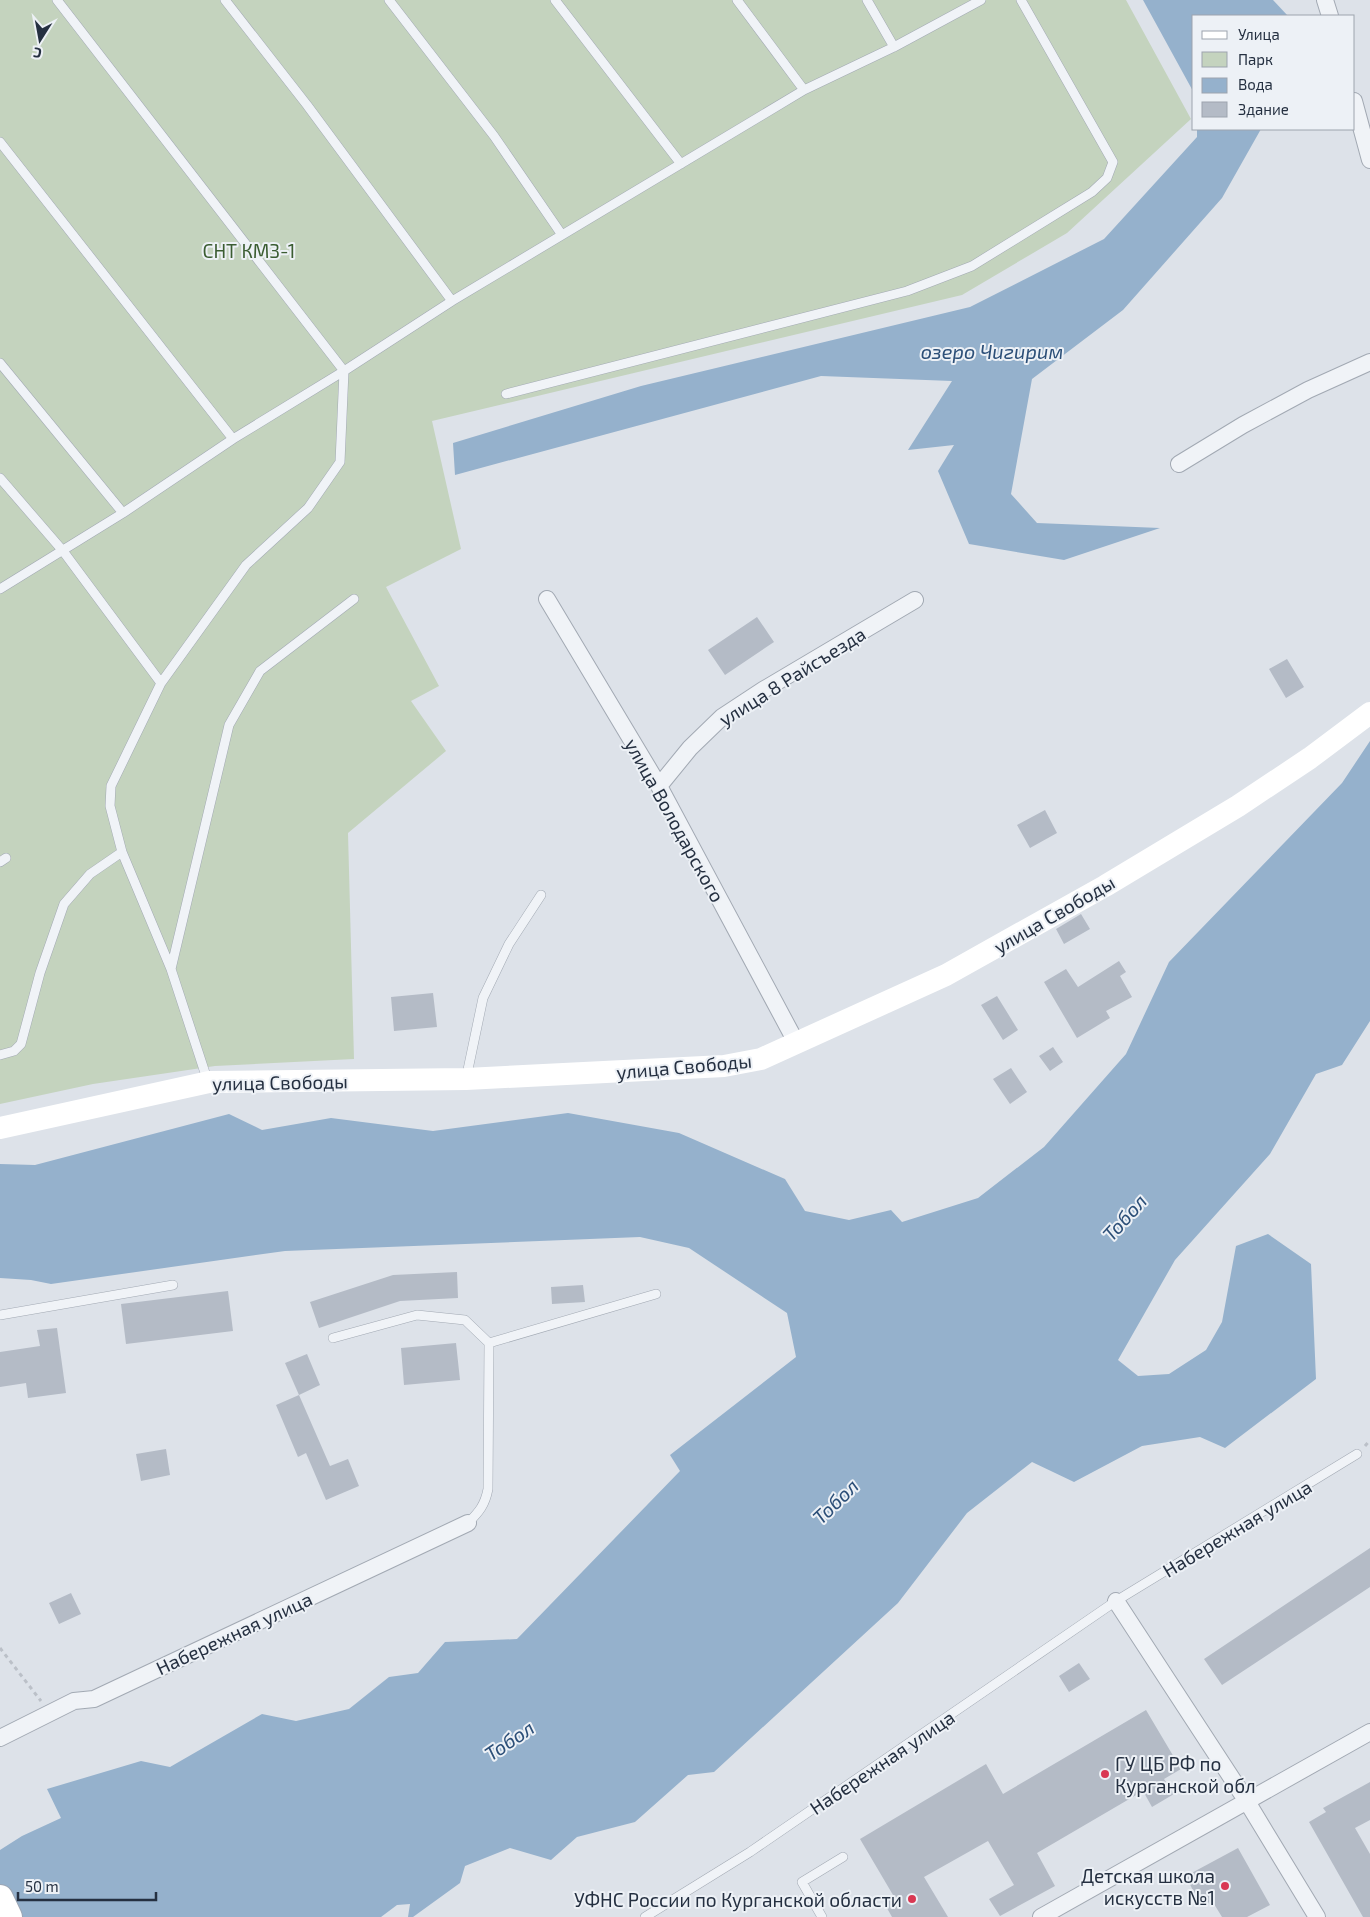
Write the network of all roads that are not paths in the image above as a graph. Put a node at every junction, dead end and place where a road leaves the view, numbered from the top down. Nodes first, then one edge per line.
1 (57, 0) edge
2 (225, 0) edge
3 (389, 0) edge
4 (555, 0) edge
5 (737, 0) edge
6 (866, 0) edge
7 (981, 0) edge
8 (1021, 0) edge
9 (1325, 0) edge
10 (1330, 15) edge
11 (894, 47) junction
12 (804, 90) junction
13 (1355, 106) edge
14 (0, 142) edge
15 (1370, 160) edge
16 (682, 164) junction
17 (562, 236) junction
18 (452, 301) junction
19 (1370, 362) edge
20 (0, 363) edge
21 (344, 372) junction
22 (506, 394) dead end
23 (232, 440) junction
24 (1179, 464) dead end
25 (0, 478) edge
26 (123, 512) junction
27 (63, 551) junction
28 (0, 589) edge
29 (354, 599) dead end
30 (547, 599) dead end
31 (915, 600) dead end
32 (161, 683) junction
33 (1370, 713) edge
34 (659, 786) junction
35 (122, 852) junction
36 (541, 895) dead end
37 (171, 969) junction
38 (797, 1044) junction
39 (0, 1055) edge
40 (466, 1079) junction
41 (208, 1082) junction
42 (0, 1128) edge
43 (174, 1285) dead end
44 (656, 1294) dead end
45 (0, 1315) edge
46 (333, 1338) dead end
47 (489, 1342) junction
48 (1358, 1454) dead end
49 (468, 1523) joint
50 (1116, 1602) junction
51 (1370, 1732) edge
52 (0, 1738) edge
53 (1246, 1800) junction
54 (843, 1857) dead end
55 (0, 1898) edge
56 (9, 1917) edge
57 (645, 1917) edge
58 (822, 1917) edge
59 (1041, 1917) edge
60 (1317, 1917) edge

1 - 21 lane
2 - 18 lane
3 - 17 lane
4 - 16 lane
5 - 12 lane
6 - 11 lane
7 - 11 lane
8 - 22 lane
9 - 10 street
11 - 12 lane
12 - 16 lane
13 - 15 street
14 - 23 lane
16 - 17 lane
17 - 18 lane
18 - 21 lane
19 - 24 street
20 - 26 lane
21 - 23 lane
21 - 32 lane
23 - 26 lane
25 - 27 lane
26 - 27 lane
27 - 28 lane
27 - 32 lane
29 - 37 lane
30 - 34 street, улица Володарского
31 - 34 street, улица 8 Райсъезда
32 - 35 lane
33 - 38 street, улица Свободы
34 - 38 street, улица Володарского
35 - 37 lane
35 - 39 lane
36 - 40 lane
37 - 41 lane
38 - 40 street, улица Свободы
40 - 41 street, улица Свободы
41 - 42 street, улица Свободы
43 - 45 lane
44 - 47 lane
46 - 47 lane
47 - 49 lane
48 - 50 lane, Набережная улица
49 - 52 street, Набережная улица
50 - 53 street
50 - 57 lane, Набережная улица
51 - 53 street
53 - 59 street
53 - 60 street
54 - 58 lane
55 - 56 main road

